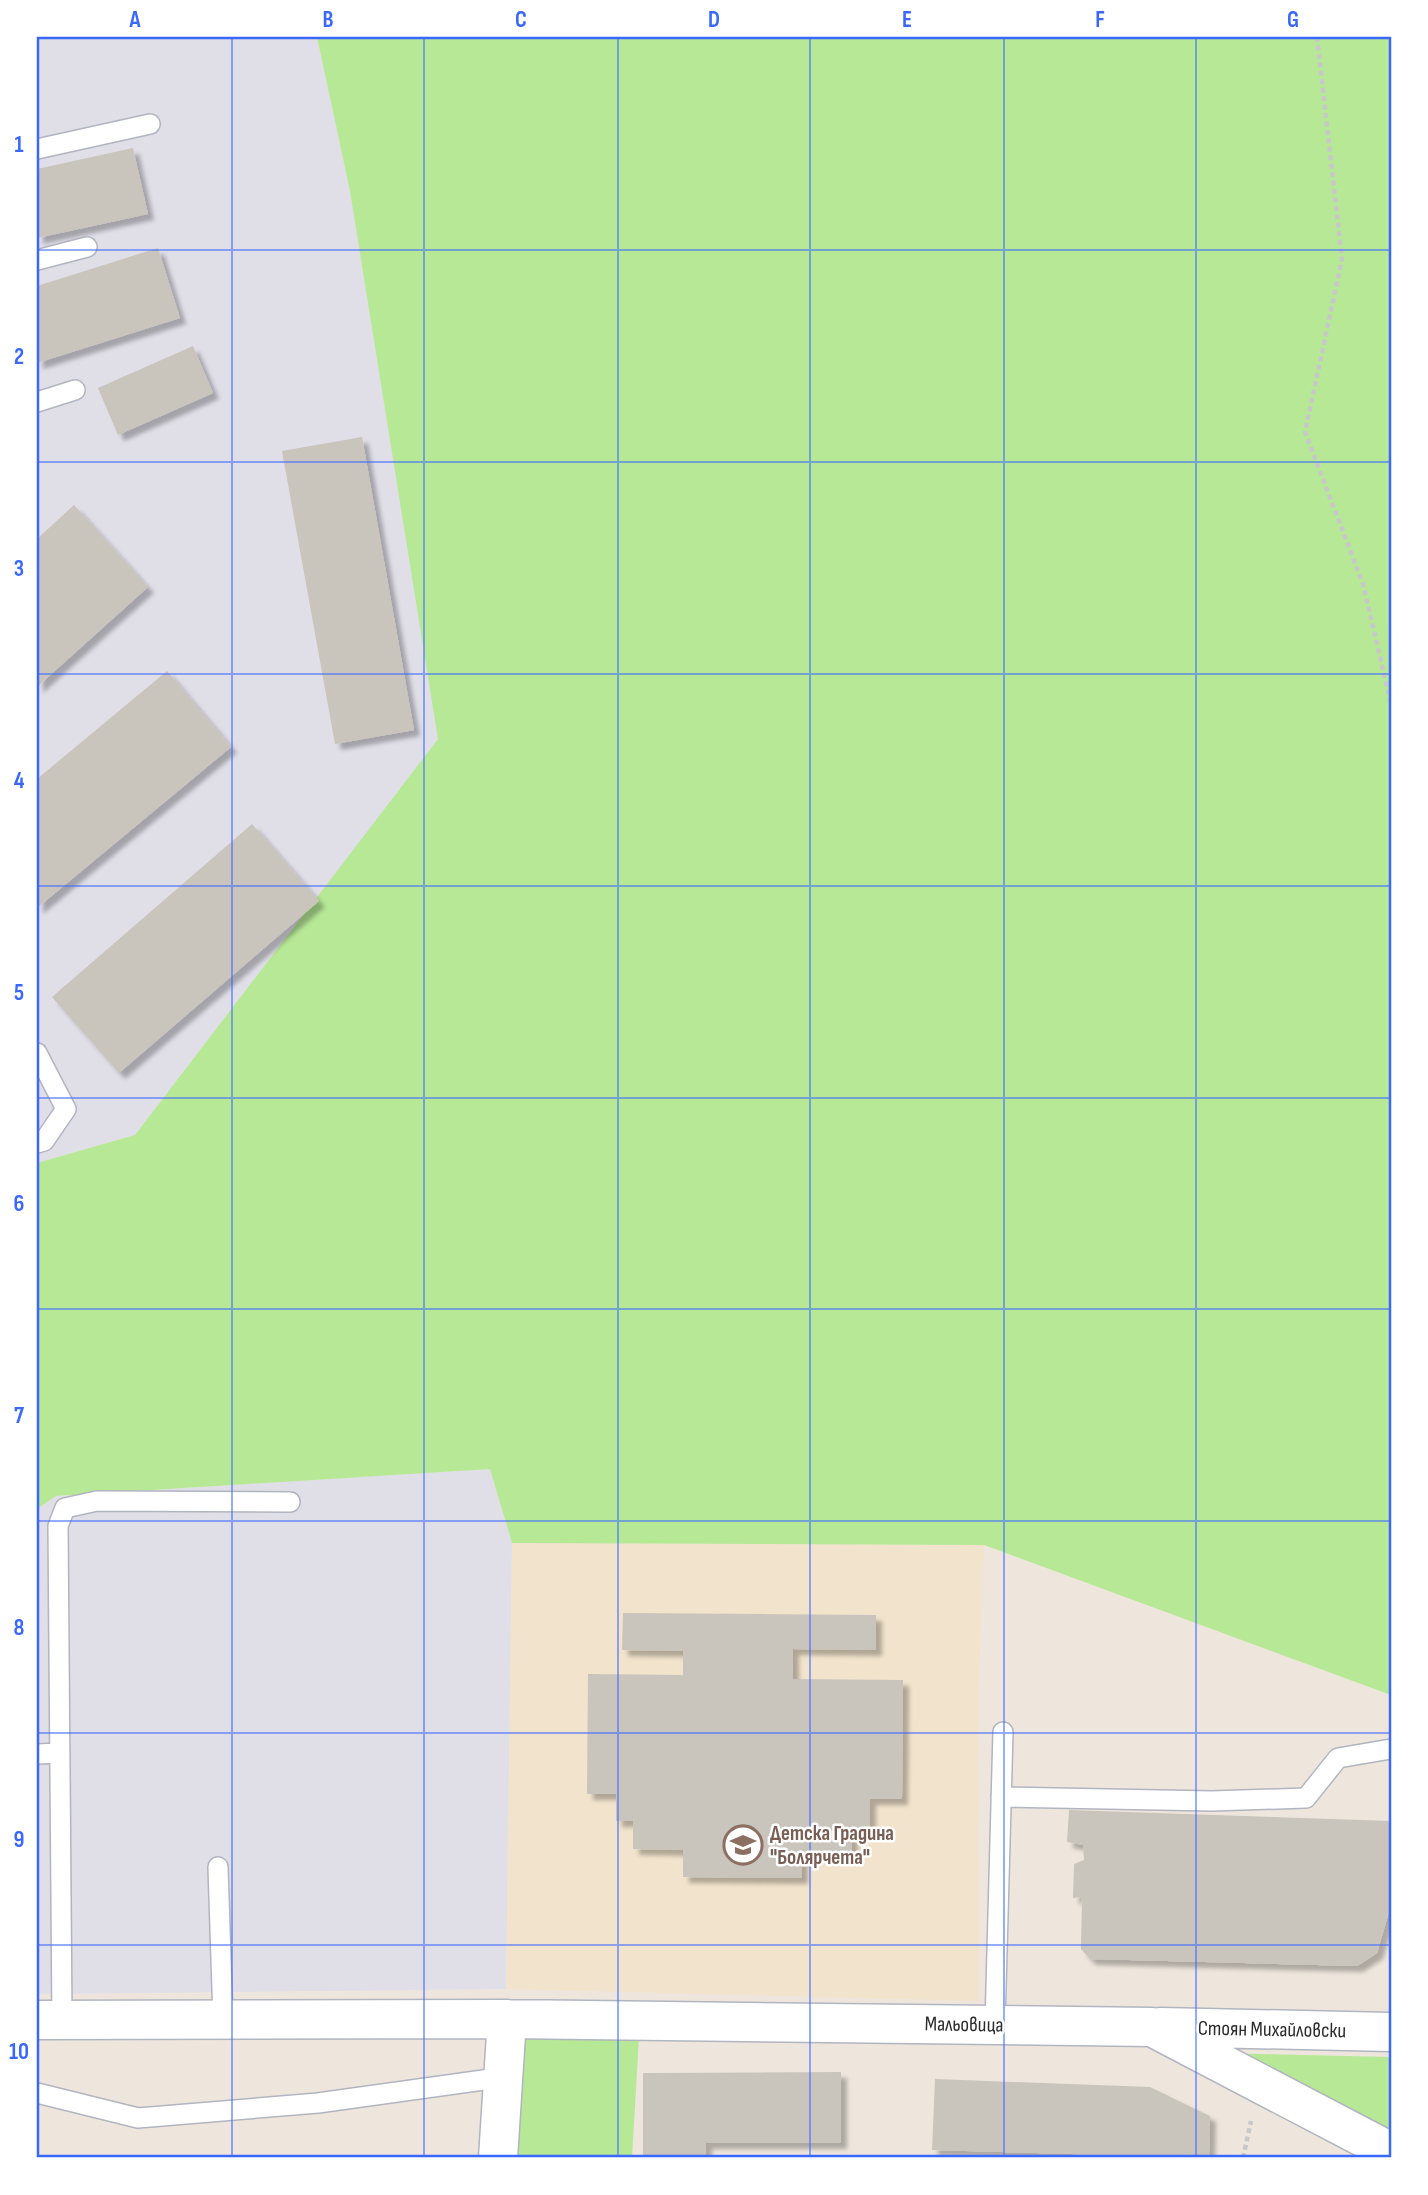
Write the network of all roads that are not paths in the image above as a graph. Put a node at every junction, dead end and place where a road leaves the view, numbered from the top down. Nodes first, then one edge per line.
1 (150, 124) dead end
2 (37, 149) edge
3 (86, 247) dead end
4 (37, 260) edge
5 (75, 390) dead end
6 (37, 402) edge
7 (37, 1053) edge
8 (37, 1143) edge
9 (290, 1502) dead end
10 (1003, 1732) dead end
11 (1391, 1749) edge
12 (60, 1753) junction
13 (37, 1754) edge
14 (1001, 1797) junction
15 (218, 1867) dead end
16 (507, 2019) junction
17 (49, 2020) edge
18 (223, 2020) junction
19 (995, 2025) junction
20 (1152, 2027) junction
21 (1391, 2032) edge
22 (505, 2077) junction
23 (37, 2093) edge
24 (1391, 2152) edge
25 (498, 2158) edge

1 - 2 lane
3 - 4 lane
5 - 6 lane
7 - 8 lane
9 - 12 lane
10 - 14 lane
11 - 14 lane
12 - 13 lane
12 - 17 lane
14 - 19 lane
15 - 18 lane
16 - 18 street, Мальовица
16 - 19 street, Мальовица
16 - 22 street
17 - 18 street, Мальовица
19 - 20 street, Мальовица
20 - 21 street, Стоян Михайловски
20 - 24 street, Мальовица
22 - 23 lane
22 - 25 street

